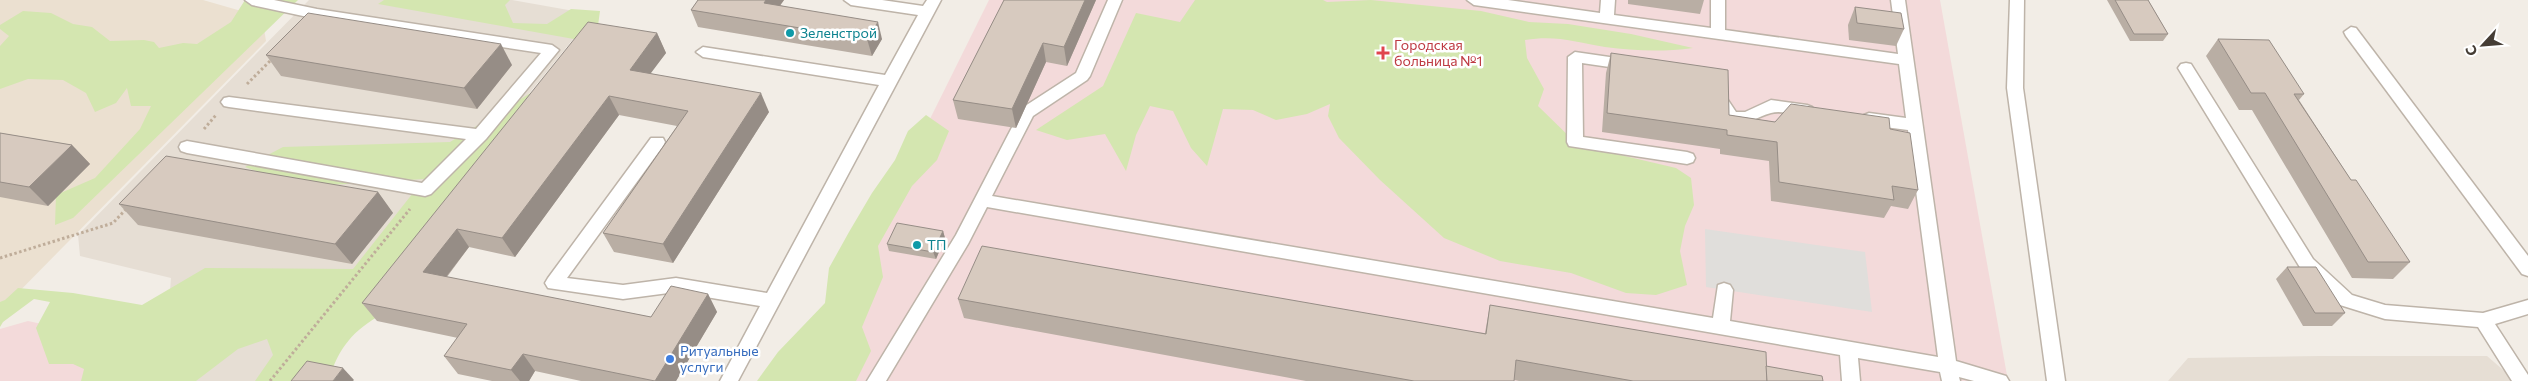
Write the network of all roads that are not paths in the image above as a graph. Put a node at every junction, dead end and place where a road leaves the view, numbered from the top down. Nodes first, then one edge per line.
1 (252, 0) edge
2 (851, 0) edge
3 (1115, 0) edge
4 (1474, 0) edge
5 (1608, 0) edge
6 (1718, 0) edge
7 (1898, 0) edge
8 (2017, 0) edge
9 (932, 6) edge
10 (1607, 19) junction
11 (2351, 32) dead end
12 (1718, 34) junction
13 (703, 52) dead end
14 (1905, 60) junction
15 (1649, 67) edge
16 (2186, 68) dead end
17 (889, 81) junction
18 (1710, 83) edge
19 (229, 102) dead end
20 (1819, 112) edge
21 (1857, 118) edge
22 (1914, 125) junction
23 (480, 135) junction
24 (657, 142) dead end
25 (187, 147) dead end
26 (1688, 158) dead end
27 (982, 200) junction
28 (2528, 269) edge
29 (1724, 290) dead end
30 (773, 301) junction
31 (2528, 308) edge
32 (2483, 320) junction
33 (1721, 326) junction
34 (1849, 350) junction
35 (1950, 374) edge
36 (729, 381) edge
37 (876, 381) edge
38 (1851, 381) edge
39 (2000, 381) edge
40 (2056, 381) edge
41 (2522, 381) edge

1 - 23 lane
2 - 9 lane
3 - 27 lane
4 - 10 lane
5 - 10 lane
6 - 12 lane
7 - 14 lane
8 - 40 lane
9 - 17 lane
10 - 12 lane
11 - 28 lane
12 - 14 lane
13 - 17 lane
14 - 22 lane
15 - 26 lane
16 - 32 lane
17 - 30 lane
18 - 20 lane
19 - 23 lane
21 - 22 lane
22 - 35 lane
23 - 25 lane
24 - 30 lane
27 - 33 lane
27 - 37 lane
29 - 33 lane
30 - 36 lane
31 - 32 lane
32 - 41 lane
33 - 34 lane
34 - 35 lane
34 - 38 lane
35 - 39 lane

